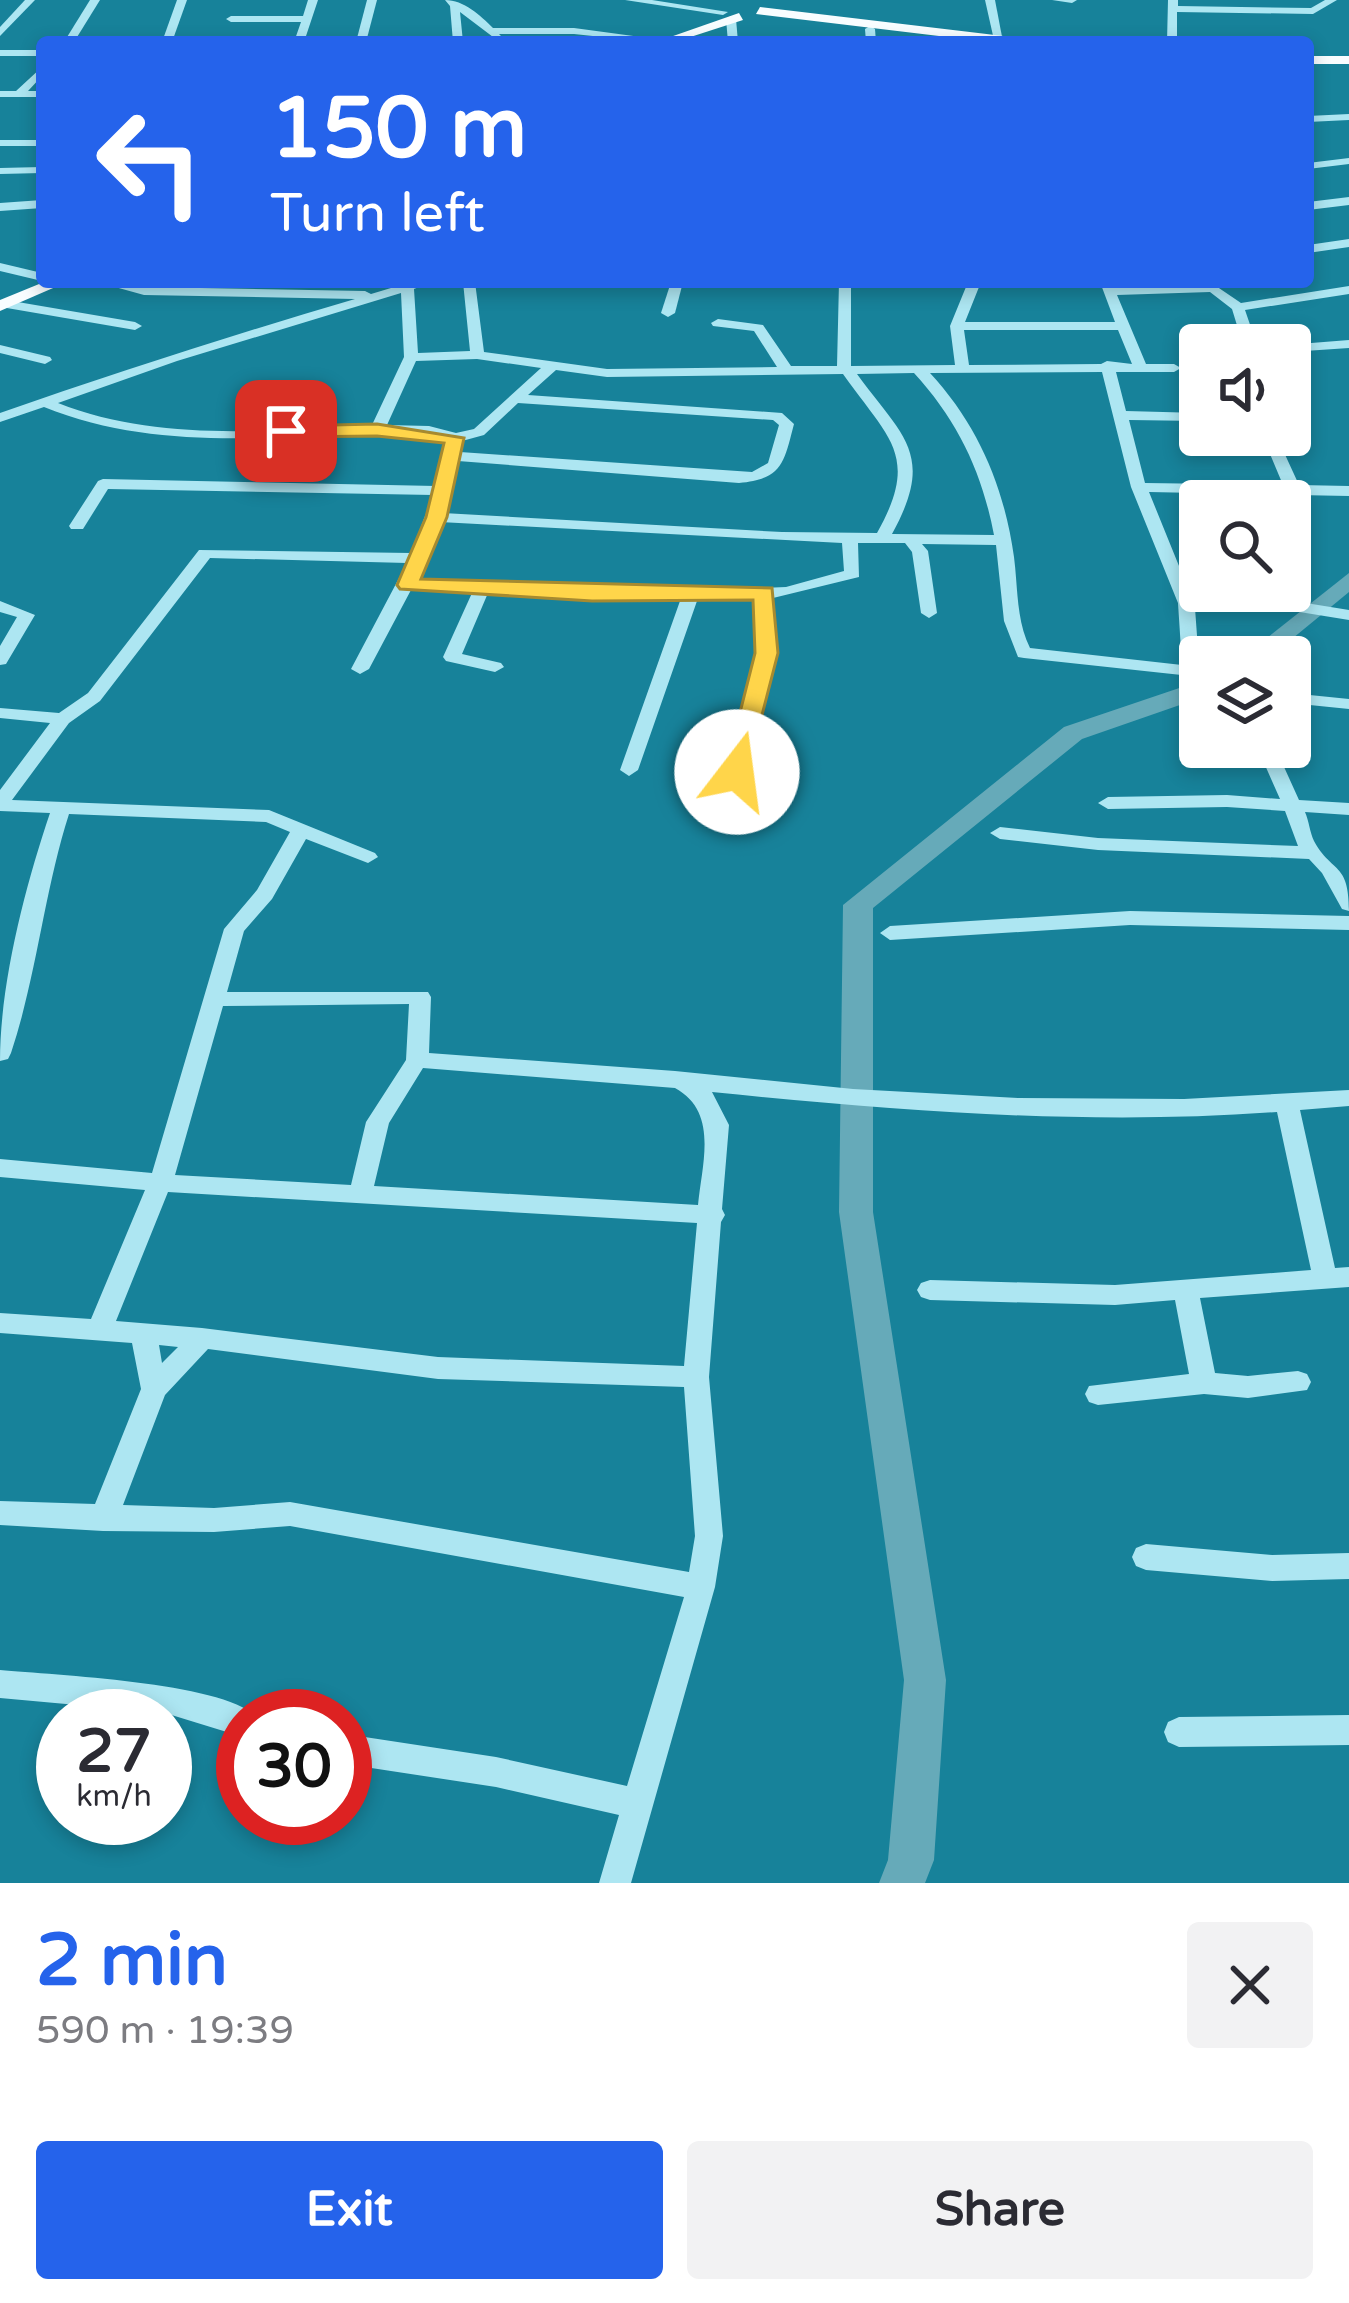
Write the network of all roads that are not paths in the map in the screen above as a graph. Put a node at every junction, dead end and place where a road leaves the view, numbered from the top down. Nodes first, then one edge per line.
1 (30, 0) edge
2 (95, 0) edge
3 (182, 0) edge
4 (313, 0) edge
5 (372, 0) edge
6 (630, 0) edge
7 (656, 0) edge
8 (777, 0) edge
9 (990, 0) edge
10 (1057, 0) edge
11 (1072, 0) edge
12 (1332, 0) edge
13 (452, 3) edge
14 (1172, 5) edge
15 (742, 10) edge
16 (231, 19) dead end
17 (309, 20) junction
18 (490, 31) junction
19 (0, 33) edge
20 (870, 35) edge
21 (73, 36) edge
22 (169, 36) edge
23 (302, 36) edge
24 (363, 36) edge
25 (457, 36) edge
26 (496, 36) edge
27 (616, 36) edge
28 (671, 36) edge
29 (964, 36) edge
30 (997, 36) edge
31 (1172, 36) edge
32 (0, 52) edge
33 (36, 53) edge
34 (1314, 61) edge
35 (1344, 63) edge
36 (36, 77) edge
37 (0, 94) edge
38 (20, 94) junction
39 (36, 94) edge
40 (1349, 117) edge
41 (1314, 119) edge
42 (0, 143) edge
43 (36, 143) edge
44 (1349, 161) edge
45 (1314, 165) edge
46 (36, 170) edge
47 (0, 171) edge
48 (1349, 201) edge
49 (36, 204) edge
50 (1314, 205) edge
51 (0, 207) edge
52 (1349, 243) edge
53 (1314, 248) edge
54 (0, 267) edge
55 (36, 277) edge
56 (36, 284) edge
57 (43, 288) edge
58 (134, 288) edge
59 (399, 288) edge
60 (408, 288) edge
61 (470, 288) edge
62 (675, 288) edge
63 (844, 288) edge
64 (972, 288) edge
65 (1107, 288) edge
66 (1206, 288) edge
67 (1349, 290) edge
68 (384, 295) junction
69 (2, 303) edge
70 (1238, 307) junction
71 (668, 313) dead end
72 (718, 323) dead end
73 (1243, 324) edge
74 (135, 326) dead end
75 (957, 326) junction
76 (1123, 326) junction
77 (1349, 344) edge
78 (1311, 347) edge
79 (0, 349) edge
80 (477, 355) junction
81 (411, 357) junction
82 (45, 360) dead end
83 (1107, 365) junction
84 (1139, 365) junction
85 (551, 367) junction
86 (1174, 368) dead end
87 (918, 369) junction
88 (963, 369) junction
89 (847, 370) junction
90 (787, 371) junction
91 (515, 398) junction
92 (44, 402) junction
93 (1122, 415) junction
94 (1179, 416) edge
95 (0, 418) edge
96 (377, 430) junction
97 (453, 447) junction
98 (1139, 487) junction
99 (1179, 487) edge
100 (1311, 489) edge
101 (440, 491) junction
102 (1349, 491) edge
103 (436, 517) junction
104 (77, 526) dead end
105 (849, 536) junction
106 (882, 538) junction
107 (1004, 540) junction
108 (911, 541) junction
109 (416, 558) junction
110 (407, 585) junction
111 (1179, 586) edge
112 (481, 591) junction
113 (764, 593) junction
114 (690, 596) junction
115 (0, 607) edge
116 (929, 613) dead end
117 (0, 660) edge
118 (495, 667) dead end
119 (360, 669) dead end
120 (1179, 670) edge
121 (1311, 700) edge
122 (1349, 704) edge
123 (0, 713) edge
124 (63, 719) junction
125 (1276, 768) edge
126 (628, 770) dead end
127 (737, 772) dead end
128 (1108, 803) dead end
129 (1292, 803) junction
130 (0, 804) edge
131 (62, 809) junction
132 (1349, 809) edge
133 (302, 830) junction
134 (1000, 832) dead end
135 (1312, 853) junction
136 (368, 857) dead end
137 (1349, 904) edge
138 (1349, 923) edge
139 (890, 933) dead end
140 (216, 999) junction
141 (0, 1053) edge
142 (417, 1060) junction
143 (688, 1082) junction
144 (1349, 1098) edge
145 (1287, 1104) junction
146 (0, 1168) edge
147 (161, 1184) junction
148 (361, 1192) junction
149 (713, 1215) junction
150 (1337, 1278) edge
151 (1186, 1289) junction
152 (930, 1291) dead end
153 (0, 1323) edge
154 (100, 1329) junction
155 (144, 1337) junction
156 (202, 1338) junction
157 (695, 1377) junction
158 (1298, 1382) dead end
159 (1204, 1383) junction
160 (154, 1389) junction
161 (1097, 1394) dead end
162 (0, 1514) edge
163 (104, 1519) junction
164 (1146, 1557) dead end
165 (1349, 1566) edge
166 (700, 1587) junction
167 (0, 1684) edge
168 (216, 1714) edge
169 (1349, 1730) edge
170 (1179, 1732) dead end
171 (372, 1753) edge
172 (637, 1804) junction
173 (615, 1883) edge

1 - 19 street
2 - 21 street
3 - 22 street
4 - 17 street
5 - 24 street
6 - 15 street
7 - 15 street
8 - 15 main road
9 - 30 street
10 - 11 street
12 - 14 street
13 - 18 street
13 - 25 street
14 - 31 street
15 - 20 main road
15 - 28 main road
15 - 29 main road
16 - 17 street
17 - 23 street
18 - 26 street
18 - 27 street
32 - 33 street
34 - 35 main road
36 - 38 street
37 - 38 street
38 - 39 street
40 - 41 street
42 - 43 street
44 - 45 street
46 - 47 street
48 - 50 street
49 - 51 street
52 - 53 street
54 - 55 street
56 - 69 main road
57 - 69 main road
58 - 68 street
59 - 68 street
60 - 81 street
61 - 80 street
62 - 71 street
63 - 89 street
64 - 75 street
65 - 76 street
66 - 70 street
67 - 70 street
68 - 92 street
69 - 74 street
70 - 73 street
72 - 90 street
75 - 76 street
75 - 88 street
76 - 84 street
77 - 78 street
79 - 82 street
80 - 81 street
80 - 85 street
81 - 96 street
83 - 84 street
83 - 88 street
83 - 93 street
84 - 86 street
85 - 90 street
85 - 91 street
87 - 88 street
87 - 89 street
87 - 107 street
89 - 90 street
89 - 106 street
91 - 97 street
91 - 97 street
92 - 95 street
92 - 96 street
93 - 94 street
93 - 98 street
96 - 97 street
97 - 101 street
98 - 99 street
98 - 111 street
100 - 102 street
101 - 103 street
101 - 104 street
103 - 105 street
103 - 109 street
105 - 106 street
105 - 113 street
106 - 108 street
107 - 108 street
107 - 120 street
108 - 116 street
109 - 110 street
109 - 124 street
110 - 112 street
110 - 119 street
112 - 114 street
112 - 118 street
113 - 114 street
113 - 127 street
114 - 126 street
115 - 117 street
121 - 122 street
123 - 124 street
124 - 130 street
125 - 129 street
128 - 129 street
129 - 132 street
129 - 135 street
130 - 131 street
131 - 133 street
131 - 141 street
133 - 136 street
133 - 140 street
134 - 135 street
135 - 137 street
138 - 139 street
140 - 142 street
140 - 147 street
142 - 143 street
142 - 148 street
143 - 145 street
143 - 149 street
144 - 145 street
145 - 150 street
146 - 147 street
147 - 148 street
147 - 154 street
148 - 149 street
149 - 157 street
150 - 151 street
151 - 152 street
151 - 159 street
153 - 154 street
154 - 155 street
155 - 156 street
155 - 160 street
156 - 157 street
156 - 160 street
157 - 166 street
158 - 159 street
159 - 161 street
160 - 163 street
162 - 163 street
163 - 166 street
164 - 165 street
166 - 172 street
167 - 168 street
169 - 170 street
171 - 172 street
172 - 173 street

